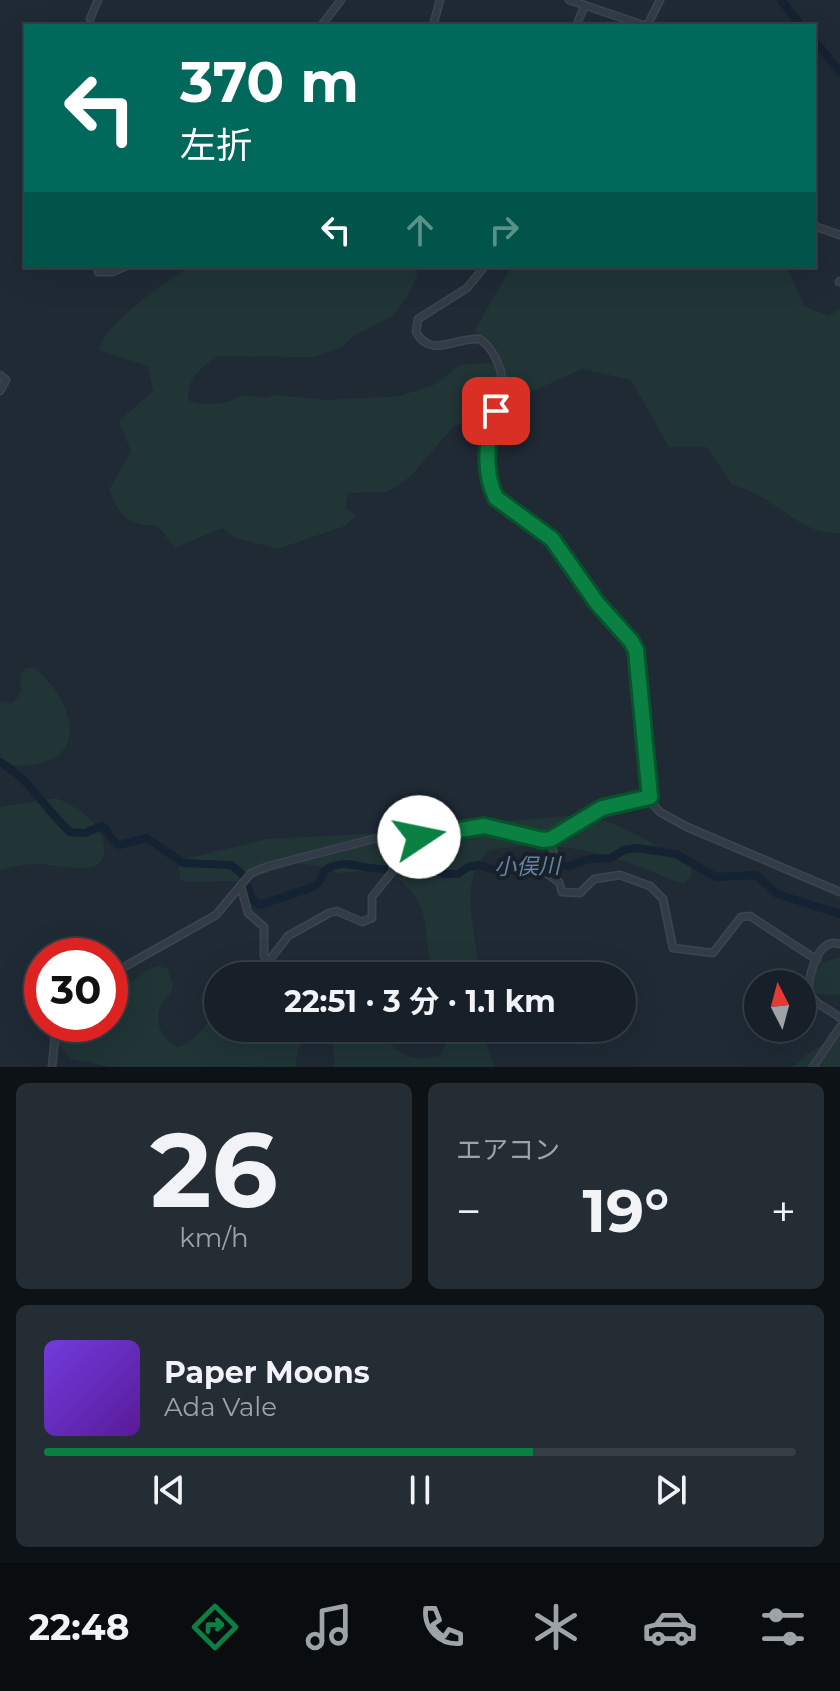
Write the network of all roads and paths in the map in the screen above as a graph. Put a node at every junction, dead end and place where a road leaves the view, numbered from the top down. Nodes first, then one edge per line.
1 (98, 0) edge
2 (341, 0) edge
3 (440, 0) edge
4 (569, 0) edge
5 (660, 0) edge
6 (584, 7) junction
7 (90, 19) dead end
8 (323, 24) edge
9 (434, 24) edge
10 (577, 24) edge
11 (640, 24) edge
12 (648, 24) edge
13 (816, 227) edge
14 (840, 235) edge
15 (121, 268) edge
16 (483, 268) edge
17 (98, 272) dead end
18 (0, 375) edge
19 (0, 391) edge
20 (650, 797) junction
21 (385, 836) junction
22 (551, 839) junction
23 (241, 886) junction
24 (840, 892) edge
25 (840, 944) edge
26 (817, 960) junction
27 (128, 965) edge
28 (840, 1018) edge
29 (840, 1027) edge
30 (54, 1042) edge
31 (52, 1067) edge
32 (813, 1067) edge

1 - 7 street
2 - 8 street
3 - 9 street
4 - 6 street
5 - 12 street
6 - 10 street
6 - 11 street
13 - 14 street
15 - 17 street
16 - 20 street
18 - 19 street
20 - 22 street
20 - 24 street
21 - 22 street
21 - 23 street
21 - 23 street
22 - 26 street
23 - 27 street
25 - 26 street
26 - 28 street
29 - 32 street
30 - 31 street

